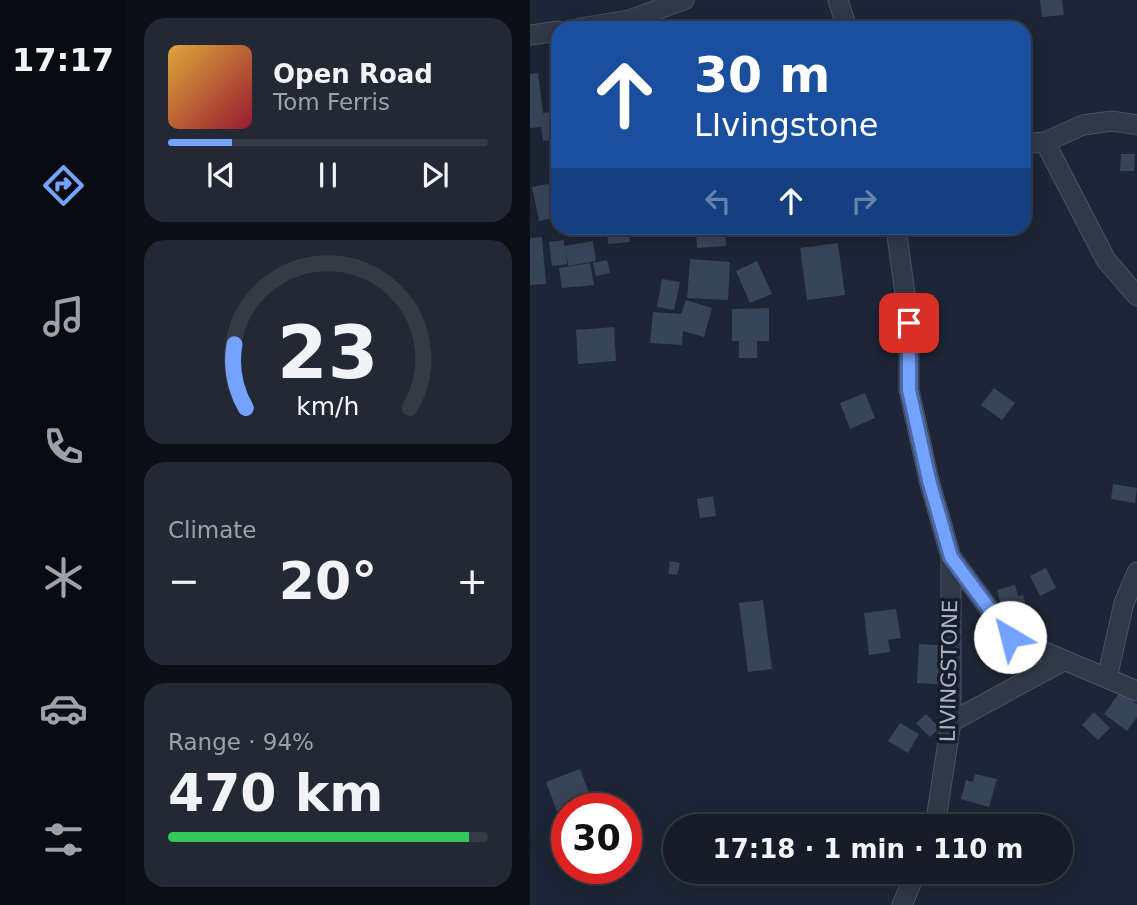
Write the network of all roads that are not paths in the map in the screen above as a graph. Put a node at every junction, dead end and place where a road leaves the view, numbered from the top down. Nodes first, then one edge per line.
1 (684, 0) edge
2 (838, 0) edge
3 (623, 21) edge
4 (845, 21) edge
5 (551, 32) edge
6 (530, 35) edge
7 (1137, 125) edge
8 (1045, 142) junction
9 (1031, 143) edge
10 (897, 235) edge
11 (1137, 296) edge
12 (951, 557) junction
13 (1137, 572) edge
14 (1064, 660) junction
15 (1107, 678) junction
16 (1137, 691) edge
17 (951, 722) junction
18 (937, 814) edge
19 (911, 884) edge
20 (902, 905) edge

1 - 3 street
2 - 4 street
5 - 6 street
7 - 8 street
8 - 9 street
8 - 11 street
10 - 12 street, LIVINGSTONE
12 - 14 street
12 - 17 street, LIVINGSTONE
13 - 15 street
14 - 15 street
14 - 17 street
15 - 16 street
17 - 18 street, LIVINGSTONE
19 - 20 street

